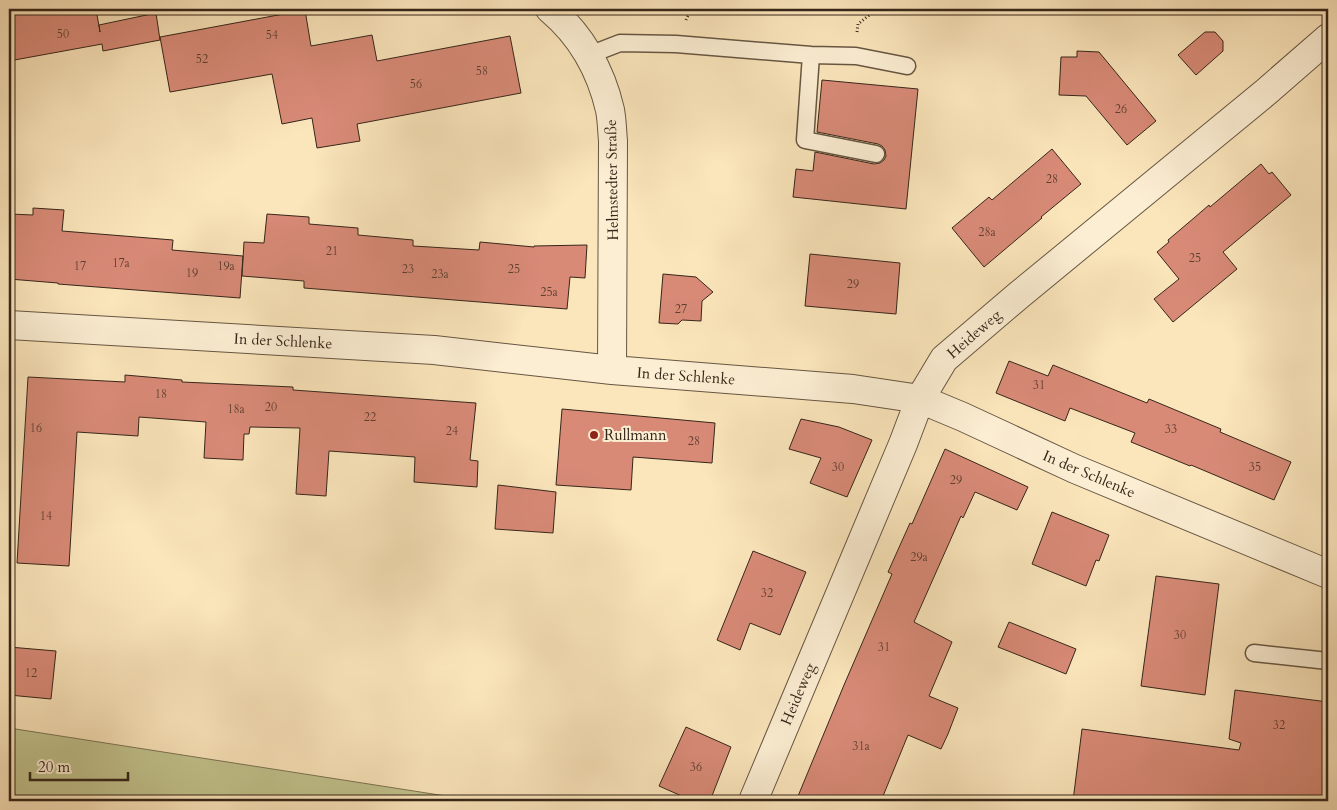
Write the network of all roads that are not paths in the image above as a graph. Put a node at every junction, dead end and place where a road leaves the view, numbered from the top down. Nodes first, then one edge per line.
1 (550, 9) edge
2 (1328, 38) edge
3 (590, 55) junction
4 (811, 55) junction
5 (907, 66) dead end
6 (876, 154) dead end
7 (9, 325) edge
8 (612, 370) junction
9 (920, 399) junction
10 (1328, 574) edge
11 (1254, 652) dead end
12 (1328, 661) edge
13 (753, 801) edge

1 - 3 street, Helmstedter Straße
2 - 9 street, Heideweg
3 - 4 lane
3 - 8 street, Helmstedter Straße
4 - 5 lane
4 - 6 lane
7 - 8 street, In der Schlenke
8 - 9 street, In der Schlenke
9 - 10 street, In der Schlenke
9 - 13 street, Heideweg
11 - 12 lane

